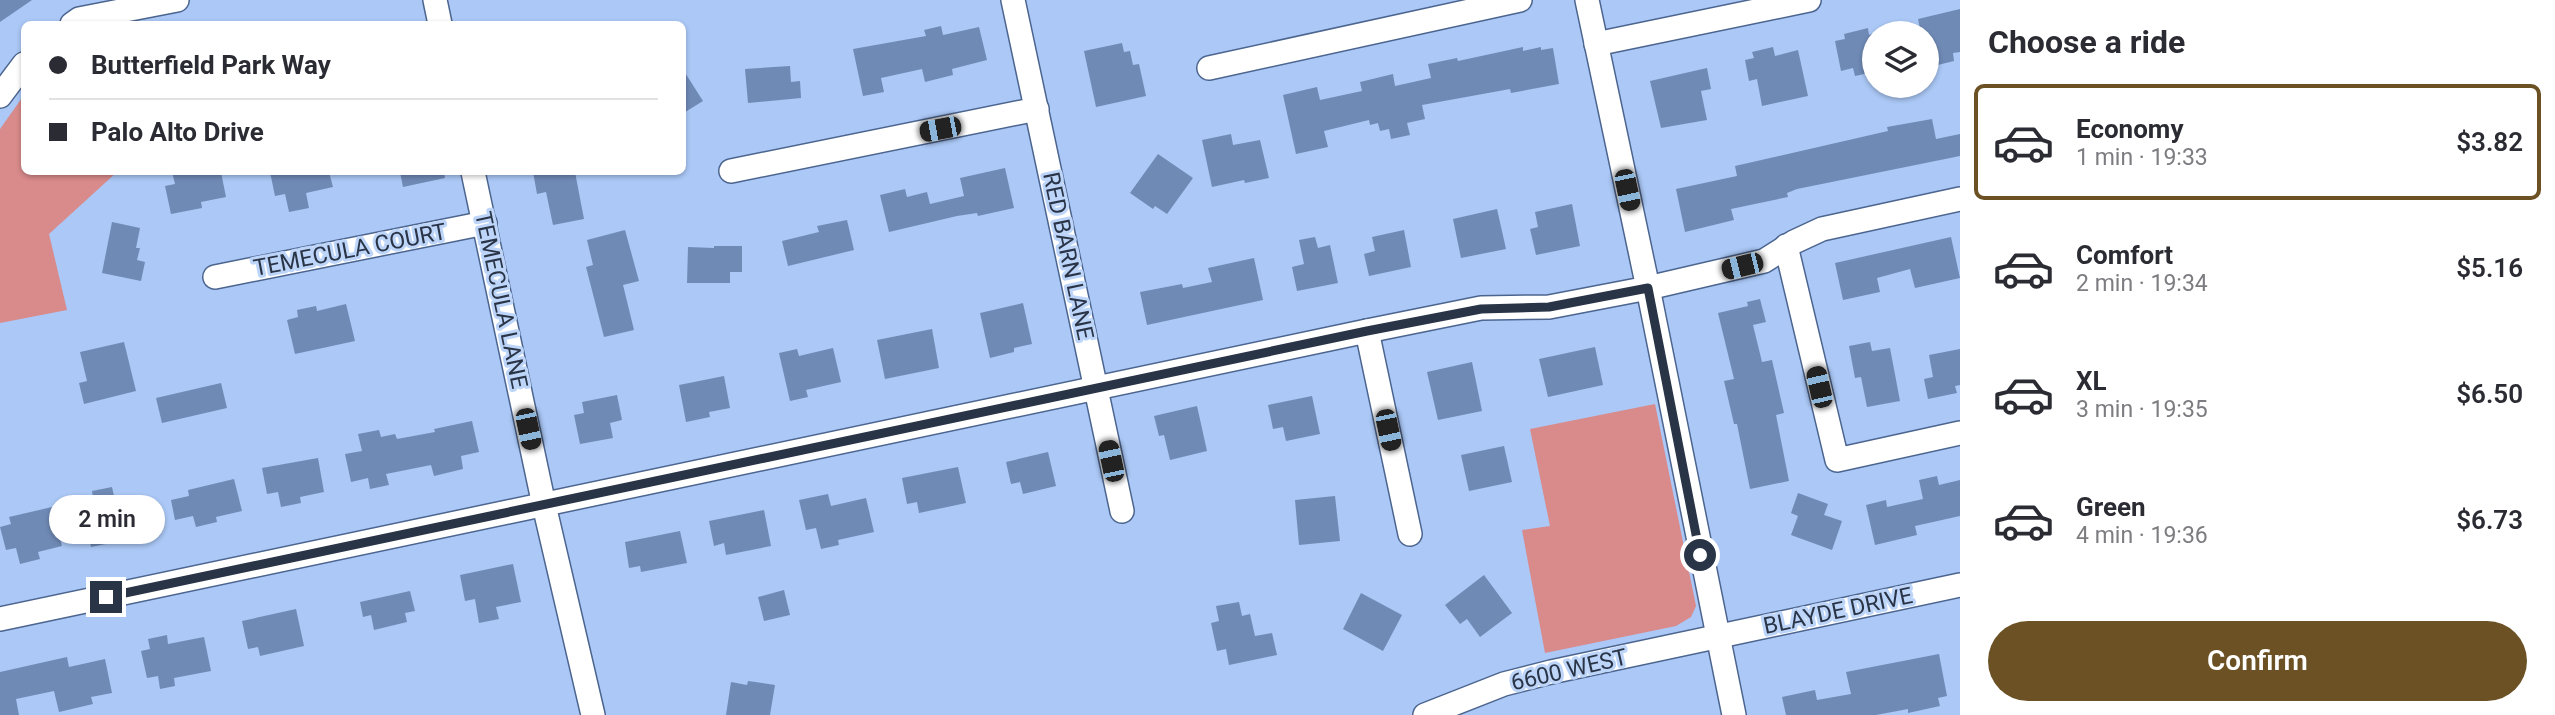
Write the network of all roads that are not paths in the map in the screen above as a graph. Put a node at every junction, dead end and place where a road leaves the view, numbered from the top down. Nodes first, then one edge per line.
1 (177, 0) edge
2 (435, 0) edge
3 (1013, 0) edge
4 (1520, 0) edge
5 (1587, 0) edge
6 (1809, 0) edge
7 (1766, 5) edge
8 (76, 21) edge
9 (439, 21) edge
10 (1596, 44) junction
11 (21, 68) edge
12 (1209, 68) dead end
13 (0, 96) edge
14 (1037, 109) junction
15 (731, 171) dead end
16 (474, 175) edge
17 (1960, 199) edge
18 (485, 223) junction
19 (1786, 246) junction
20 (215, 277) dead end
21 (1648, 288) junction
22 (1367, 331) junction
23 (1096, 389) junction
24 (1960, 433) edge
25 (544, 505) junction
26 (1122, 511) dead end
27 (1410, 534) dead end
28 (1960, 585) edge
29 (0, 619) edge
30 (1717, 638) junction
31 (593, 715) edge
32 (1425, 715) edge
33 (1734, 715) edge

1 - 8 street
2 - 9 street
3 - 14 street, RED BARN LANE
4 - 12 street
5 - 10 street
6 - 7 street
7 - 10 street
10 - 21 street
11 - 13 street
14 - 15 street
14 - 23 street, RED BARN LANE
16 - 18 street, TEMECULA LANE
17 - 19 street
18 - 20 street, TEMECULA COURT
18 - 25 street, TEMECULA LANE
19 - 21 street
19 - 24 street
21 - 22 street
21 - 30 street
22 - 23 street
22 - 27 street
23 - 25 street
23 - 26 street, RED BARN LANE
25 - 29 street
25 - 31 street, TEMECULA LANE
28 - 30 street, BLAYDE DRIVE
30 - 32 street, 6600 WEST
30 - 33 street

